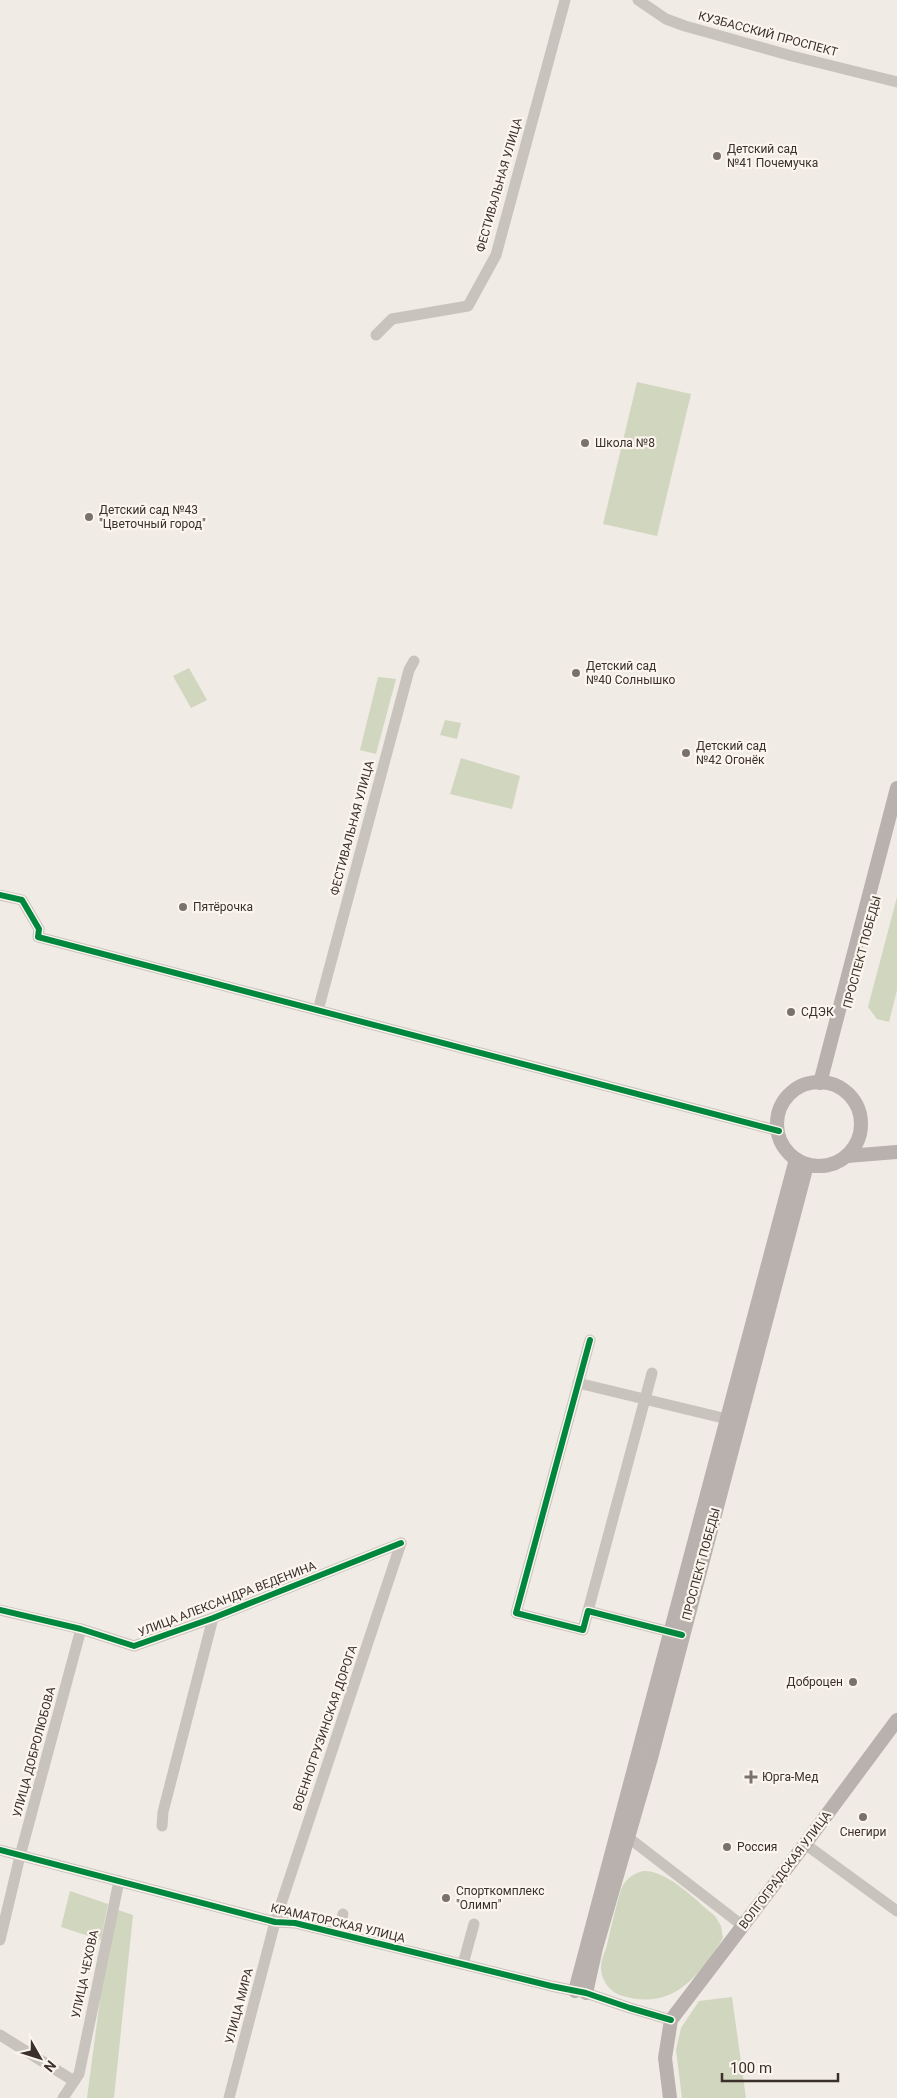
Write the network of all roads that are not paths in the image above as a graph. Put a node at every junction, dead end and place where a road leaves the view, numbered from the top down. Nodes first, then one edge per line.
1 (565, 0) edge
2 (638, 0) edge
3 (897, 82) edge
4 (376, 335) dead end
5 (414, 661) dead end
6 (897, 788) edge
7 (897, 822) edge
8 (0, 895) edge
9 (39, 929) junction
10 (320, 1003) junction
11 (823, 1083) junction
12 (778, 1127) junction
13 (897, 1146) edge
14 (851, 1150) junction
15 (897, 1152) edge
16 (801, 1162) junction
17 (590, 1340) dead end
18 (652, 1373) dead end
19 (578, 1383) junction
20 (645, 1399) junction
21 (727, 1419) junction
22 (401, 1543) joint
23 (0, 1610) edge
24 (588, 1611) junction
25 (213, 1618) junction
26 (81, 1630) junction
27 (676, 1633) junction
28 (897, 1707) edge
29 (897, 1720) edge
30 (162, 1826) dead end
31 (622, 1837) junction
32 (805, 1844) junction
33 (0, 1850) edge
34 (20, 1856) junction
35 (119, 1881) junction
36 (897, 1911) edge
37 (343, 1914) dead end
38 (275, 1922) junction
39 (474, 1924) dead end
40 (740, 1924) junction
41 (338, 1933) junction
42 (0, 1940) edge
43 (462, 1964) junction
44 (580, 1992) junction
45 (671, 2020) junction
46 (0, 2035) edge
47 (74, 2082) junction
48 (63, 2098) edge
49 (229, 2098) edge
50 (670, 2098) edge

1 - 4 street, ФЕСТИВАЛЬНАЯ УЛИЦА
2 - 3 street, КУЗБАССКИЙ ПРОСПЕКТ
5 - 10 street, ФЕСТИВАЛЬНАЯ УЛИЦА
6 - 11 main road
7 - 11 main road, ПРОСПЕКТ ПОБЕДЫ
8 - 9 street
9 - 10 street
9 - 12 street
10 - 12 street
11 - 12 main road
11 - 14 main road
12 - 16 main road
13 - 14 main road
14 - 15 main road
14 - 16 main road
16 - 21 main road
16 - 27 main road, ПРОСПЕКТ ПОБЕДЫ
17 - 19 street
18 - 20 street
19 - 20 street
19 - 24 street
20 - 21 street
20 - 24 street
21 - 27 main road
22 - 25 street, УЛИЦА АЛЕКСАНДРА ВЕДЕНИНА
22 - 38 street, ВОЕННОГРУЗИНСКАЯ ДОРОГА
23 - 26 street, УЛИЦА АЛЕКСАНДРА ВЕДЕНИНА
24 - 27 street
25 - 26 street, УЛИЦА АЛЕКСАНДРА ВЕДЕНИНА
25 - 30 street
26 - 34 street, УЛИЦА ДОБРОЛЮБОВА
27 - 31 main road, ПРОСПЕКТ ПОБЕДЫ
28 - 40 main road
29 - 32 main road, ВОЛГОГРАДСКАЯ УЛИЦА
31 - 40 street
31 - 44 main road, ПРОСПЕКТ ПОБЕДЫ
32 - 36 street
32 - 40 main road, ВОЛГОГРАДСКАЯ УЛИЦА
33 - 34 street, КРАМАТОРСКАЯ УЛИЦА
34 - 35 street, КРАМАТОРСКАЯ УЛИЦА
34 - 42 street, УЛИЦА ДОБРОЛЮБОВА
35 - 38 street, КРАМАТОРСКАЯ УЛИЦА
35 - 47 street, УЛИЦА ЧЕХОВА
37 - 41 street
38 - 41 street, КРАМАТОРСКАЯ УЛИЦА
38 - 49 street, УЛИЦА МИРА
39 - 43 street
40 - 45 main road, ВОЛГОГРАДСКАЯ УЛИЦА
41 - 43 street, КРАМАТОРСКАЯ УЛИЦА
43 - 44 street, КРАМАТОРСКАЯ УЛИЦА
44 - 45 street, КРАМАТОРСКАЯ УЛИЦА
45 - 50 main road
46 - 47 street
47 - 48 street, УЛИЦА ЧЕХОВА

